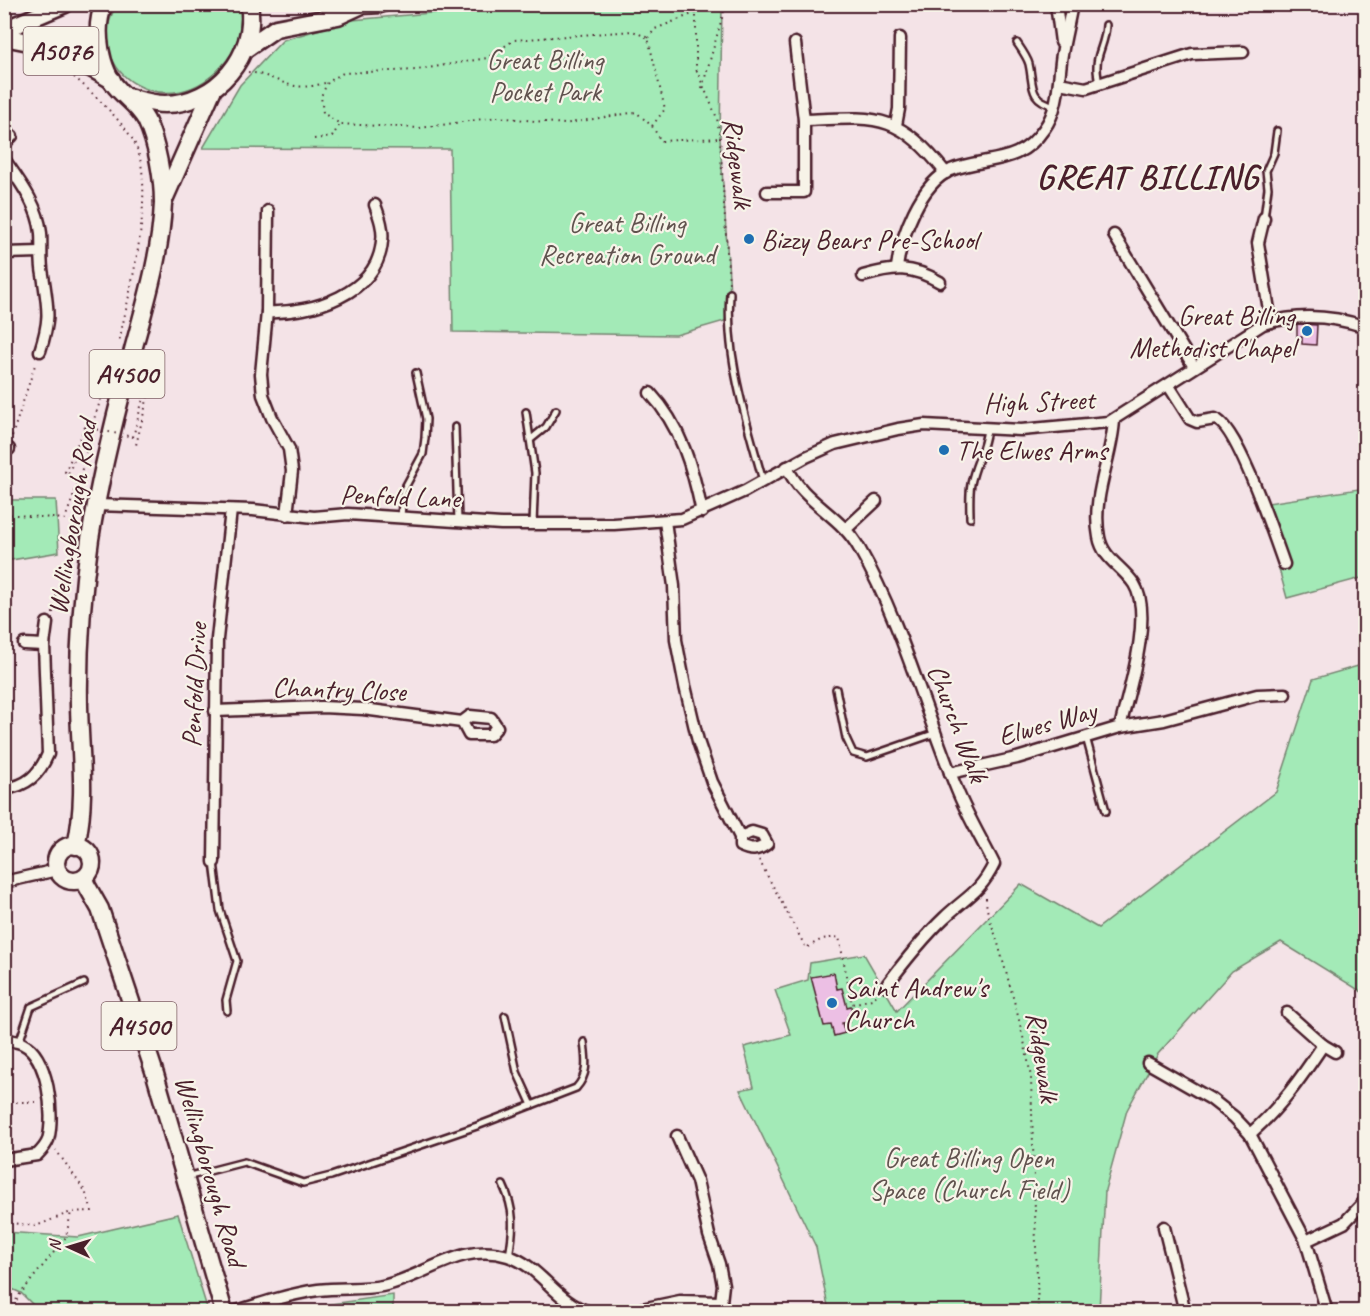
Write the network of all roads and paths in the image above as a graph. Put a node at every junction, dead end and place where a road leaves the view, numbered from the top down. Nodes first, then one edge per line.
1 (64, 4) edge
2 (104, 4) edge
3 (249, 4) edge
4 (381, 4) edge
5 (696, 4) edge
6 (726, 4) edge
7 (1056, 4) edge
8 (1072, 4) edge
9 (361, 5) edge
10 (697, 12) junction
11 (1106, 25) dead end
12 (4, 30) edge
13 (4, 37) edge
14 (648, 38) junction
15 (900, 38) dead end
16 (1017, 42) dead end
17 (795, 43) dead end
18 (244, 51) junction
19 (1242, 52) dead end
20 (1062, 54) junction
21 (233, 70) junction
22 (72, 75) dead end
23 (112, 80) junction
24 (328, 82) junction
25 (1059, 83) junction
26 (1099, 85) junction
27 (702, 88) junction
28 (213, 89) junction
29 (126, 96) junction
30 (1055, 106) junction
31 (804, 120) junction
32 (340, 124) junction
33 (896, 125) junction
34 (652, 126) junction
35 (1277, 131) dead end
36 (720, 138) junction
37 (314, 139) dead end
38 (4, 159) edge
39 (946, 173) junction
40 (767, 192) dead end
41 (163, 202) junction
42 (375, 205) dead end
43 (268, 211) dead end
44 (1264, 218) joint
45 (1114, 235) dead end
46 (41, 252) junction
47 (4, 253) edge
48 (897, 267) junction
49 (863, 276) dead end
50 (940, 282) dead end
51 (730, 293) joint
52 (61, 307) dead end
53 (48, 308) junction
54 (267, 312) junction
55 (1271, 322) junction
56 (1365, 327) edge
57 (40, 351) joint
58 (116, 353) dead end
59 (1194, 367) junction
60 (416, 373) dead end
61 (110, 374) dead end
62 (1169, 386) junction
63 (650, 393) dead end
64 (556, 410) dead end
65 (526, 412) dead end
66 (1114, 420) junction
67 (455, 427) dead end
68 (987, 429) junction
69 (530, 440) junction
70 (88, 444) junction
71 (136, 445) dead end
72 (7, 448) edge
73 (787, 467) junction
74 (79, 481) junction
75 (763, 481) junction
76 (876, 501) dead end
77 (96, 505) junction
78 (231, 510) junction
79 (702, 512) junction
80 (6, 514) edge
81 (287, 515) junction
82 (970, 518) dead end
83 (401, 519) junction
84 (665, 521) junction
85 (458, 522) junction
86 (532, 524) junction
87 (846, 529) junction
88 (1284, 564) dead end
89 (58, 597) dead end
90 (47, 623) joint
91 (24, 644) dead end
92 (44, 645) junction
93 (836, 689) dead end
94 (1286, 694) dead end
95 (215, 711) junction
96 (462, 722) dead end
97 (1120, 727) junction
98 (937, 732) junction
99 (1086, 737) junction
100 (950, 773) junction
101 (4, 789) edge
102 (1106, 811) dead end
103 (740, 837) junction
104 (76, 846) junction
105 (753, 850) junction
106 (214, 862) joint
107 (57, 870) junction
108 (83, 879) junction
109 (4, 882) edge
110 (985, 884) junction
111 (84, 983) dead end
112 (886, 986) joint
113 (227, 1011) dead end
114 (1287, 1013) dead end
115 (504, 1016) dead end
116 (4, 1039) edge
117 (584, 1042) dead end
118 (19, 1043) junction
119 (1323, 1045) junction
120 (1335, 1052) dead end
121 (1148, 1063) dead end
122 (4, 1102) edge
123 (49, 1102) junction
124 (532, 1105) junction
125 (1250, 1134) junction
126 (677, 1136) dead end
127 (47, 1143) junction
128 (4, 1160) edge
129 (185, 1178) junction
130 (503, 1185) dead end
131 (1365, 1200) edge
132 (71, 1212) junction
133 (4, 1222) edge
134 (1164, 1227) dead end
135 (1306, 1241) junction
136 (509, 1256) junction
137 (722, 1307) edge
138 (14, 1311) edge
139 (224, 1311) edge
140 (234, 1311) edge
141 (590, 1311) edge
142 (627, 1311) edge
143 (1038, 1311) edge
144 (1185, 1311) edge
145 (1327, 1311) edge

1 - 12 main road, A5076
2 - 23 main road
3 - 18 main road
4 - 9 main road
5 - 10 path, Ridgewalk
6 - 27 path
7 - 20 street
8 - 20 street
9 - 18 main road
10 - 14 path
10 - 27 path, Ridgewalk
11 - 26 lane
13 - 23 main road, A5076
14 - 24 path
14 - 34 path
15 - 33 street
16 - 30 lane
17 - 31 street
18 - 21 main road
19 - 26 street
20 - 25 street
21 - 24 path
21 - 28 main road
22 - 58 path
23 - 29 main road, Wellingborough Road
24 - 32 path
25 - 26 street
25 - 30 street
27 - 36 path, Ridgewalk
28 - 29 main road
28 - 41 main road, Wellingborough Road / A4500
29 - 41 main road, Wellingborough Road / A4500
30 - 39 street
31 - 33 street
31 - 40 street
32 - 34 path
32 - 37 path
33 - 39 street
34 - 36 path
35 - 44 lane
36 - 51 path, Ridgewalk
38 - 46 street
39 - 48 street
41 - 77 main road, Wellingborough Road / A4500
42 - 54 street
43 - 54 street
44 - 55 street
45 - 59 street
46 - 47 street
46 - 53 street
48 - 49 street
48 - 50 street
51 - 75 lane
52 - 53 street
53 - 57 street
54 - 81 street
55 - 56 street, High Street
55 - 59 street, High Street
57 - 72 path
59 - 62 street, High Street
60 - 83 lane
61 - 70 path
62 - 66 street, High Street
62 - 88 street
63 - 79 street
64 - 69 lane
65 - 69 lane
66 - 68 street, High Street
66 - 97 street, Elwes Way
67 - 85 lane
68 - 73 street, High Street
68 - 82 lane
69 - 86 lane
70 - 71 path, bridge
70 - 74 path
72 - 80 path
73 - 75 street, High Street
73 - 87 street, Church Walk
74 - 77 path
74 - 80 path
75 - 79 street, High Street
76 - 87 street
77 - 78 street, Penfold Lane
77 - 104 main road, Wellingborough Road / A4500
78 - 81 street, Penfold Lane
78 - 95 street, Penfold Drive
79 - 84 street, Penfold Lane
81 - 83 street, Penfold Lane
83 - 85 street, Penfold Lane
84 - 86 street, Penfold Lane
84 - 103 street
85 - 86 street, Penfold Lane
87 - 98 street, Church Walk
89 - 90 path
90 - 92 street
91 - 92 street
92 - 101 street
93 - 98 lane
94 - 97 street
95 - 96 street, Chantry Close
95 - 106 street, Penfold Drive
97 - 99 street, Elwes Way
98 - 100 street, Church Walk
99 - 100 street, Elwes Way
99 - 102 lane
100 - 110 street, Church Walk
103 - 105 street
103 - 105 street
104 - 107 main road
104 - 108 main road
105 - 112 path
106 - 113 lane
107 - 108 main road
107 - 109 street
108 - 129 main road, Wellingborough Road / A4500
110 - 112 street
110 - 143 path, Ridgewalk
111 - 118 lane
114 - 119 street
115 - 124 lane
116 - 118 street
117 - 124 lane
118 - 123 street
119 - 120 street
119 - 125 street
121 - 125 street
122 - 123 path
123 - 127 street
124 - 129 lane
125 - 135 street
126 - 137 street
127 - 128 street
127 - 132 path
129 - 139 main road, Wellingborough Road / A4500
130 - 136 lane
131 - 135 street
132 - 133 path
132 - 138 path
134 - 144 street
135 - 145 street
136 - 140 street
136 - 141 street
137 - 142 street

